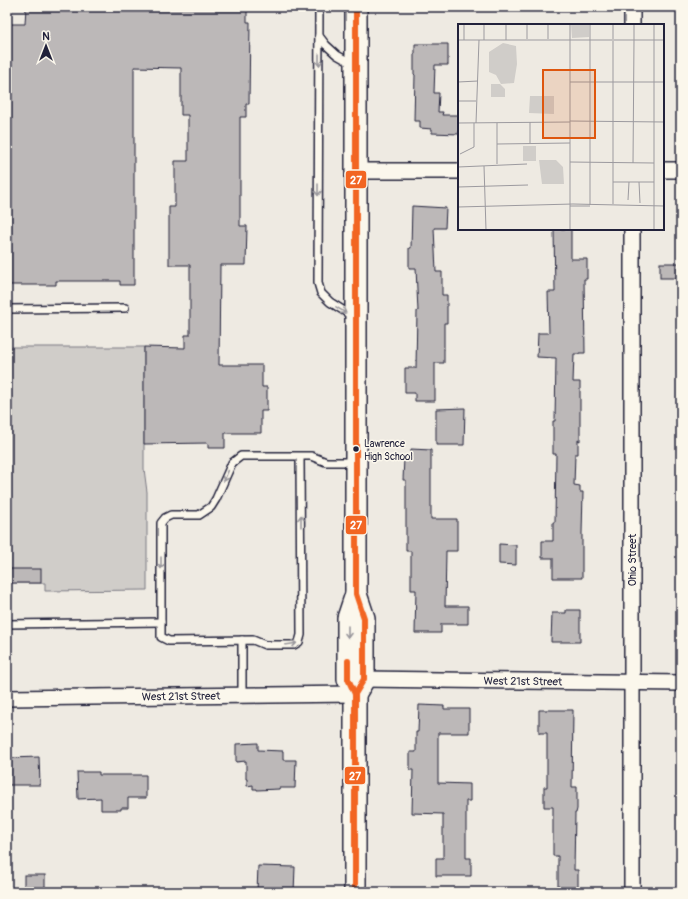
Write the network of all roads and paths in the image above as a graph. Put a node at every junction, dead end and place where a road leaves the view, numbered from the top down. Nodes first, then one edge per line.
1 (319, 7) edge
2 (356, 7) edge
3 (632, 7) edge
4 (632, 24) edge
5 (319, 35) junction
6 (356, 66) junction
7 (664, 170) edge
8 (681, 170) edge
9 (356, 171) junction
10 (458, 171) edge
11 (632, 230) edge
12 (7, 308) edge
13 (125, 308) dead end
14 (356, 318) junction
15 (300, 456) junction
16 (356, 462) junction
17 (161, 622) junction
18 (7, 624) edge
19 (242, 640) junction
20 (632, 682) junction
21 (681, 683) edge
22 (360, 686) junction
23 (242, 695) junction
24 (7, 698) edge
25 (356, 892) edge
26 (632, 892) edge

1 - 5 lane
2 - 6 main road
3 - 4 street
5 - 6 lane
5 -> 14 lane
6 - 9 main road
7 - 8 street
9 - 10 street
9 - 14 main road
11 - 20 street, Ohio Street
12 - 13 lane
14 - 16 main road
15 - 16 lane
15 -> 17 lane
19 -> 15 lane
16 - 22 main road
17 - 18 lane
17 - 19 lane
19 - 23 lane
20 - 21 street, West 21st Street
20 - 22 street, West 21st Street
20 - 26 street, Ohio Street
22 - 23 street, West 21st Street
22 - 25 main road
23 - 24 street, West 21st Street

